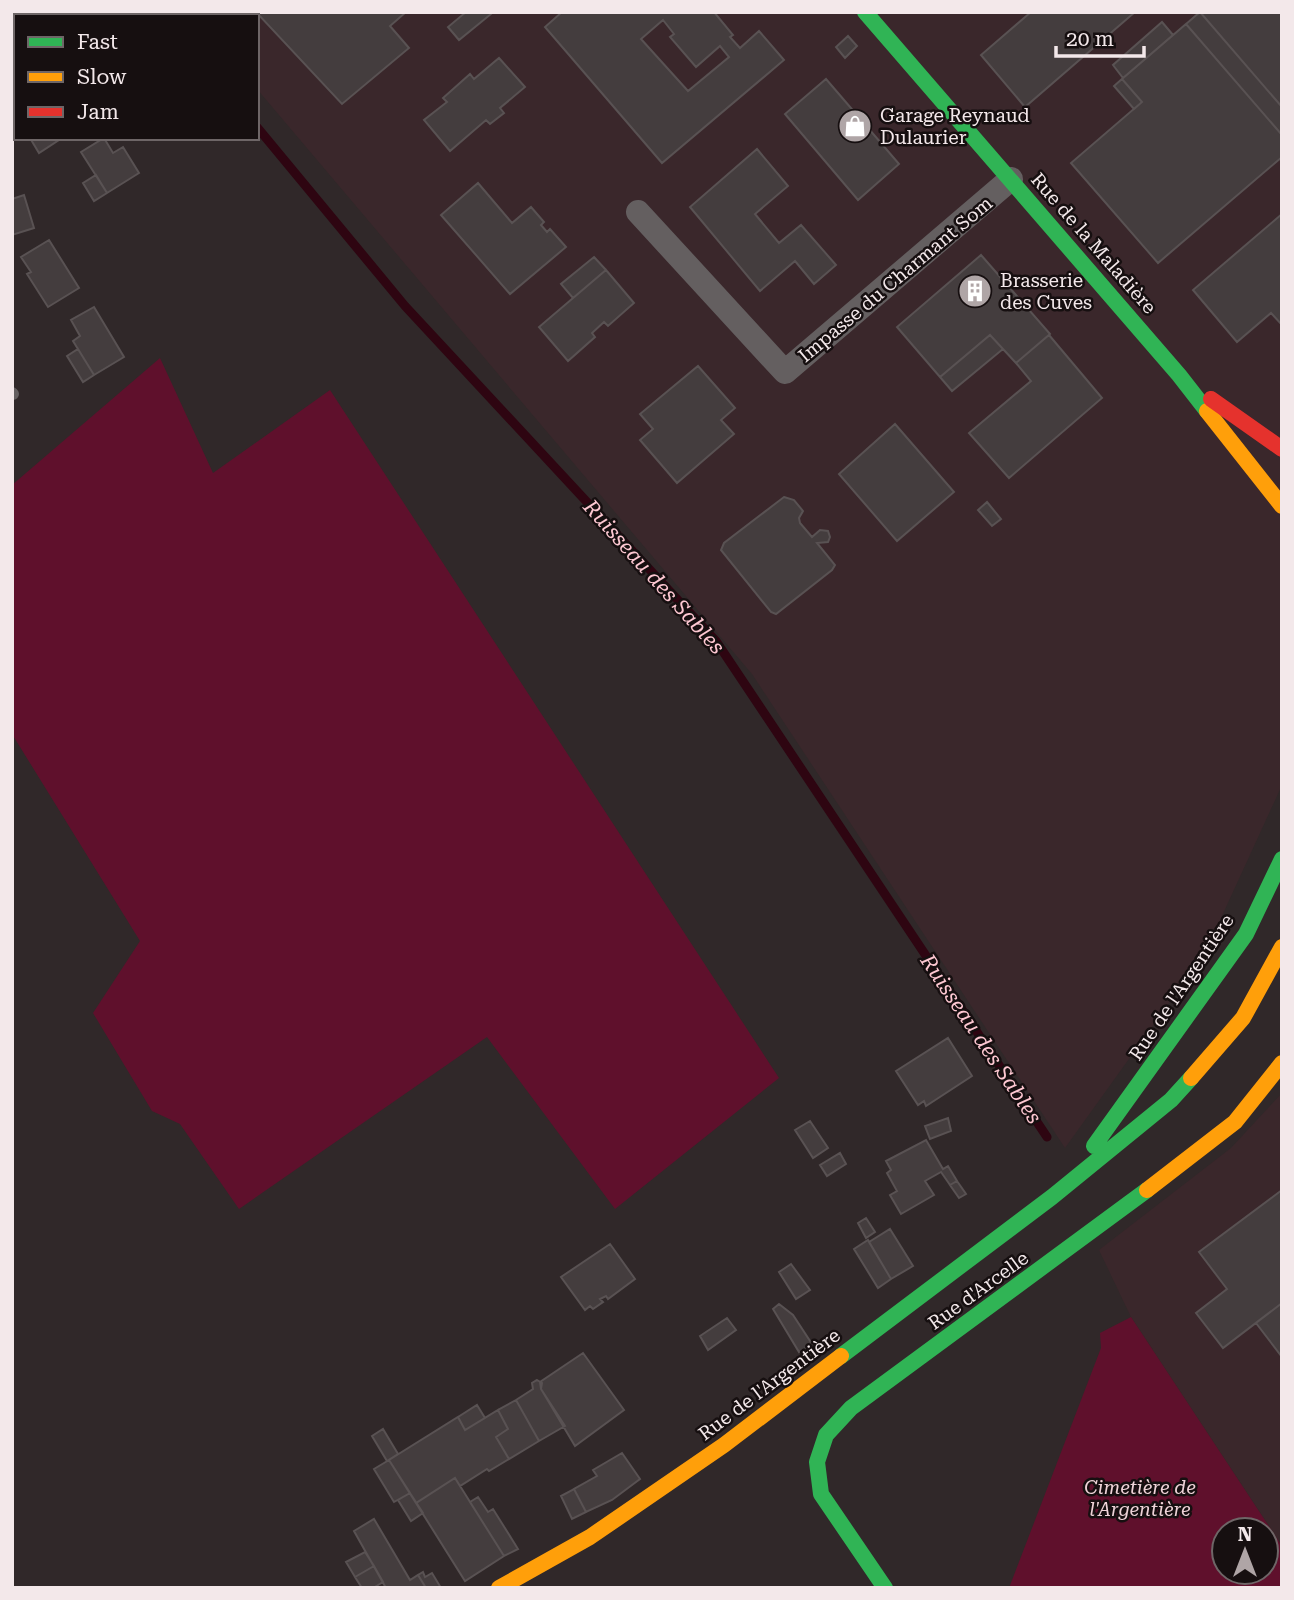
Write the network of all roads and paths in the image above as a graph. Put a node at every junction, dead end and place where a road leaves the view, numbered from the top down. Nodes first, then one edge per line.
1 (865, 12) edge
2 (1011, 179) junction
3 (638, 212) dead end
4 (1179, 375) junction
5 (1282, 449) edge
6 (1282, 506) edge
7 (1282, 859) edge
8 (1282, 947) edge
9 (1282, 1063) edge
10 (1052, 1198) junction
11 (499, 1588) edge
12 (885, 1588) edge

1 - 2 street, Rue de la Maladière
2 - 3 street, Impasse du Charmant Som
2 - 4 street, Rue de la Maladière
4 - 5 street, Rue de la Maladière
4 - 6 street, Rue de la Maladière
7 - 10 street, Rue de l'Argentière
8 - 10 street, Rue de l'Argentière
9 - 12 street, Rue d'Arcelle
10 - 11 street, Rue de l'Argentière

